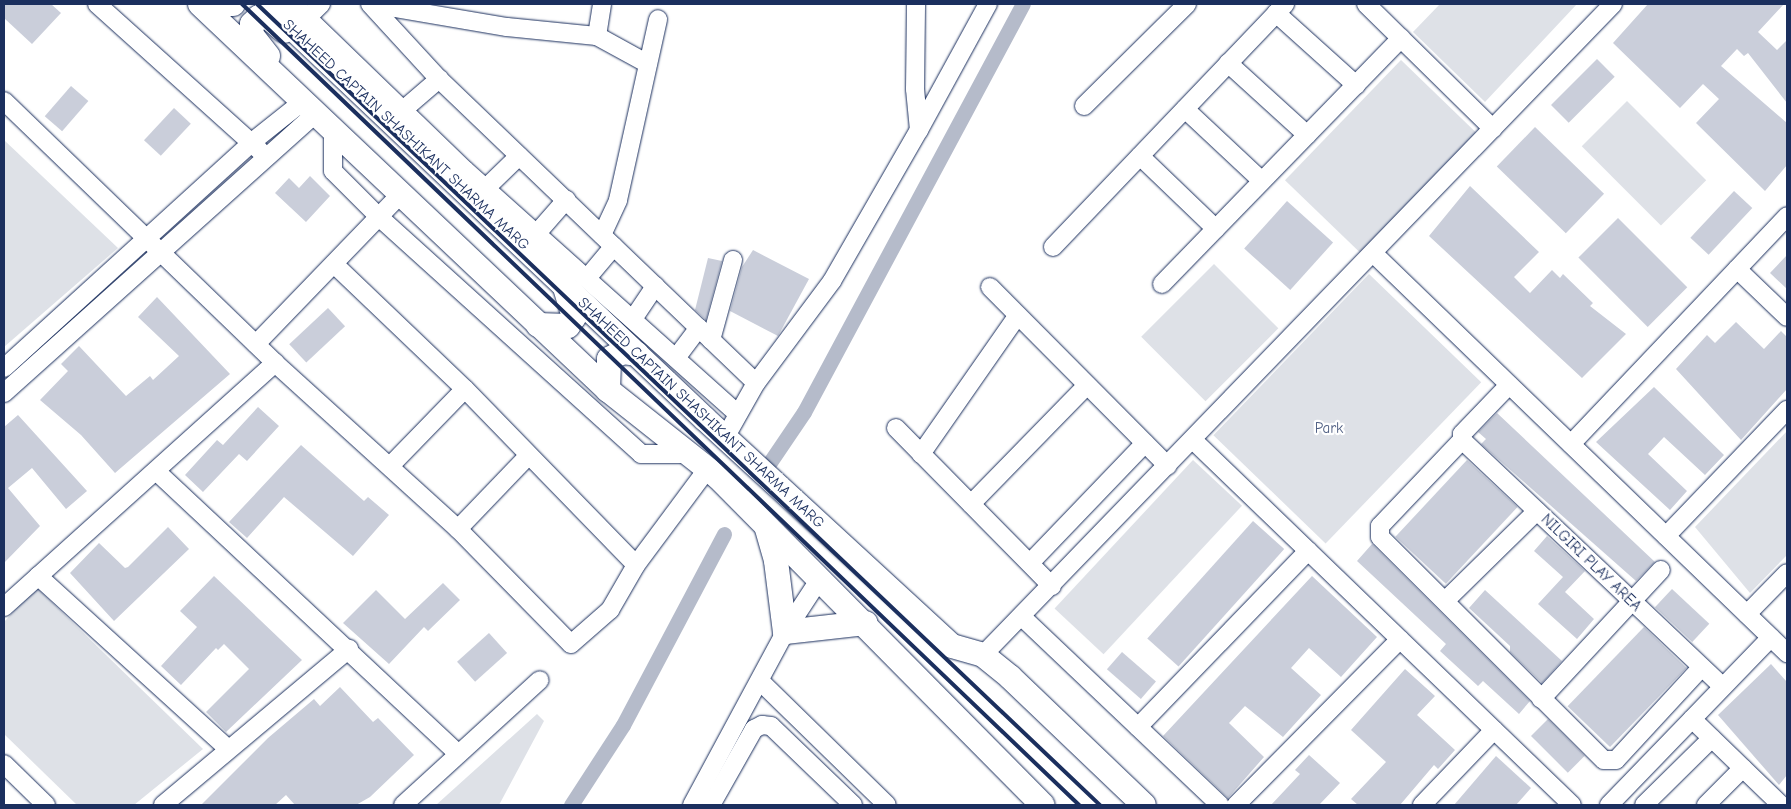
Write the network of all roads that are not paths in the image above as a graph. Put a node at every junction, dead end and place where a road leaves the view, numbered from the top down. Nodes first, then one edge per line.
1 (97, 4) edge
2 (200, 4) edge
3 (220, 4) edge
4 (233, 4) edge
5 (267, 4) edge
6 (293, 4) edge
7 (321, 4) edge
8 (371, 4) edge
9 (602, 4) edge
10 (916, 4) edge
11 (988, 4) edge
12 (1187, 4) edge
13 (1366, 4) edge
14 (1613, 4) edge
15 (1280, 8) edge
16 (307, 18) junction
17 (658, 19) dead end
18 (597, 36) junction
19 (1401, 38) junction
20 (308, 43) junction
21 (1228, 63) junction
22 (648, 64) junction
23 (439, 78) junction
24 (278, 81) junction
25 (1356, 85) junction
26 (4, 101) edge
27 (1084, 106) dead end
28 (307, 109) junction
29 (1184, 109) junction
30 (402, 110) junction
31 (1493, 128) junction
32 (920, 130) junction
33 (334, 133) junction
34 (1307, 135) junction
35 (252, 142) junction
36 (264, 155) junction
37 (519, 156) junction
38 (1140, 156) junction
39 (1262, 181) junction
40 (486, 188) junction
41 (400, 195) junction
42 (566, 200) junction
43 (378, 216) junction
44 (1787, 216) edge
45 (1216, 229) junction
46 (538, 232) junction
47 (146, 239) junction
48 (608, 241) junction
49 (1053, 247) dead end
50 (158, 252) junction
51 (1372, 253) junction
52 (733, 260) dead end
53 (334, 264) junction
54 (1737, 269) junction
55 (588, 277) junction
56 (1162, 284) dead end
57 (564, 285) junction
58 (655, 286) junction
59 (990, 287) dead end
60 (1018, 315) junction
61 (1787, 317) edge
62 (633, 319) junction
63 (538, 325) junction
64 (705, 334) junction
65 (256, 344) junction
66 (637, 354) junction
67 (676, 358) junction
68 (275, 363) junction
69 (4, 368) edge
70 (756, 383) junction
71 (1509, 384) junction
72 (1087, 385) junction
73 (465, 388) junction
74 (608, 390) junction
75 (4, 393) edge
76 (1787, 410) edge
77 (738, 414) junction
78 (896, 428) dead end
79 (726, 436) junction
80 (1462, 438) junction
81 (1193, 440) junction
82 (1145, 443) junction
83 (1571, 444) junction
84 (690, 454) junction
85 (921, 454) junction
86 (528, 456) junction
87 (390, 466) junction
88 (1168, 466) junction
89 (156, 471) junction
90 (714, 473) junction
91 (971, 504) junction
92 (1537, 511) junction
93 (762, 521) junction
94 (458, 529) junction
95 (1666, 536) junction
96 (1308, 551) junction
97 (1030, 563) junction
98 (636, 565) junction
99 (1661, 570) dead end
100 (1787, 573) edge
101 (38, 576) junction
102 (820, 580) junction
103 (1052, 586) junction
104 (1446, 600) junction
105 (1631, 601) junction
106 (4, 607) edge
107 (1747, 614) junction
108 (1022, 617) junction
109 (865, 623) junction
110 (785, 632) junction
111 (1771, 637) junction
112 (1400, 639) junction
113 (349, 649) junction
114 (1787, 653) edge
115 (983, 655) junction
116 (1701, 668) junction
117 (540, 680) dead end
118 (760, 681) junction
119 (1723, 688) junction
120 (1541, 699) junction
121 (1692, 719) junction
122 (1138, 727) junction
123 (1494, 730) junction
124 (1712, 738) junction
125 (228, 749) junction
126 (458, 754) junction
127 (4, 764) edge
128 (1742, 768) junction
129 (1648, 804) edge
130 (46, 805) edge
131 (163, 805) edge
132 (403, 805) edge
133 (692, 805) edge
134 (711, 805) edge
135 (853, 805) edge
136 (887, 805) edge
137 (1042, 805) edge
138 (1144, 805) edge
139 (1220, 805) edge
140 (1236, 805) edge
141 (1422, 805) edge
142 (1572, 805) edge
143 (1609, 805) edge
144 (1706, 805) edge
145 (1781, 805) edge

1 - 35 street
2 - 24 main road
3 - 4 main road
5 - 20 main road, SHAHEED CAPTAIN SHASHIKANT SHARMA MARG
6 - 16 street
7 - 16 street
8 - 18 street
8 - 23 street
9 - 18 street
10 - 32 street
11 - 32 street
12 - 27 street
13 - 19 street
14 - 31 street
15 - 21 street
15 - 25 street
16 - 30 street
17 - 22 street
18 - 22 street
19 - 25 street
19 - 31 street
20 - 24 main road
20 - 57 main road, SHAHEED CAPTAIN SHASHIKANT SHARMA MARG
21 - 29 street
21 - 34 street
22 - 48 street
23 - 30 street
23 - 37 street
24 - 28 main road
25 - 34 street
26 - 47 street
28 - 33 main road
28 - 35 street
28 - 36 street
29 - 38 street
29 - 39 street
30 - 40 street
31 - 51 street
32 - 70 street
33 - 41 main road
33 - 43 street
34 - 39 street
35 - 36 street
35 - 47 street
36 - 50 street
37 - 40 street
37 - 42 street
38 - 45 street
38 - 49 street
39 - 45 street
40 - 46 street
41 - 43 street
41 - 63 main road
42 - 46 street
42 - 48 street
43 - 53 street
43 - 84 street
44 - 54 street
45 - 56 street
46 - 55 street
47 - 50 street
47 - 69 street
48 - 55 street
48 - 58 street
50 - 65 street
50 - 75 street
51 - 71 street
51 - 81 street
52 - 64 street
53 - 65 street
53 - 73 street
54 - 61 street
54 - 83 street
55 - 62 street
57 - 63 main road
57 - 66 main road, SHAHEED CAPTAIN SHASHIKANT SHARMA MARG
58 - 62 street
58 - 64 street
59 - 60 street
60 - 72 street
60 - 85 street
62 - 67 street
63 - 74 main road
64 - 67 street
64 - 70 street
65 - 68 street
66 - 74 main road
66 - 79 main road, SHAHEED CAPTAIN SHASHIKANT SHARMA MARG
67 - 77 street
68 - 87 street
68 - 89 street
70 - 77 street
71 - 80 street
71 - 83 street
72 - 82 street
72 - 91 street
73 - 86 street
73 - 87 street
74 - 84 main road
76 - 95 street
77 - 79 street
78 - 85 street
79 - 115 main road, SHAHEED CAPTAIN SHASHIKANT SHARMA MARG
80 - 92 street, NILGIRI PLAY AREA
80 - 104 street
81 - 88 street
81 - 96 street
82 - 88 street
82 - 97 street
83 - 95 street
84 - 90 main road
85 - 91 street
86 - 94 street
86 - 98 street
87 - 94 street
88 - 103 street
89 - 101 street
89 - 113 street
90 - 93 main road
90 - 98 street
91 - 97 street
92 - 104 street
92 - 105 street, NILGIRI PLAY AREA
93 - 102 main road
93 - 110 main road
94 - 98 street
95 - 107 street
96 - 112 street
96 - 122 street
97 - 103 street
99 - 105 street
100 - 107 street
101 - 106 street
101 - 125 street
102 - 109 main road
102 - 110 street
103 - 108 street
104 - 120 street
105 - 116 street, NILGIRI PLAY AREA
105 - 120 street
107 - 111 street
108 - 115 street
108 - 122 street
109 - 110 main road
109 - 137 main road
110 - 118 street
111 - 114 street
111 - 119 street
112 - 123 street
112 - 140 street
113 - 125 street
113 - 126 street
115 - 138 main road, SHAHEED CAPTAIN SHASHIKANT SHARMA MARG
116 - 119 street, NILGIRI PLAY AREA
116 - 120 street
117 - 126 street
118 - 133 street
118 - 136 street
119 - 121 street
121 - 124 street
121 - 143 street
122 - 139 street
123 - 141 street
123 - 142 street
124 - 128 street
124 - 129 street
125 - 131 street
126 - 132 street
127 - 130 street
128 - 144 street
128 - 145 street
134 - 135 street

